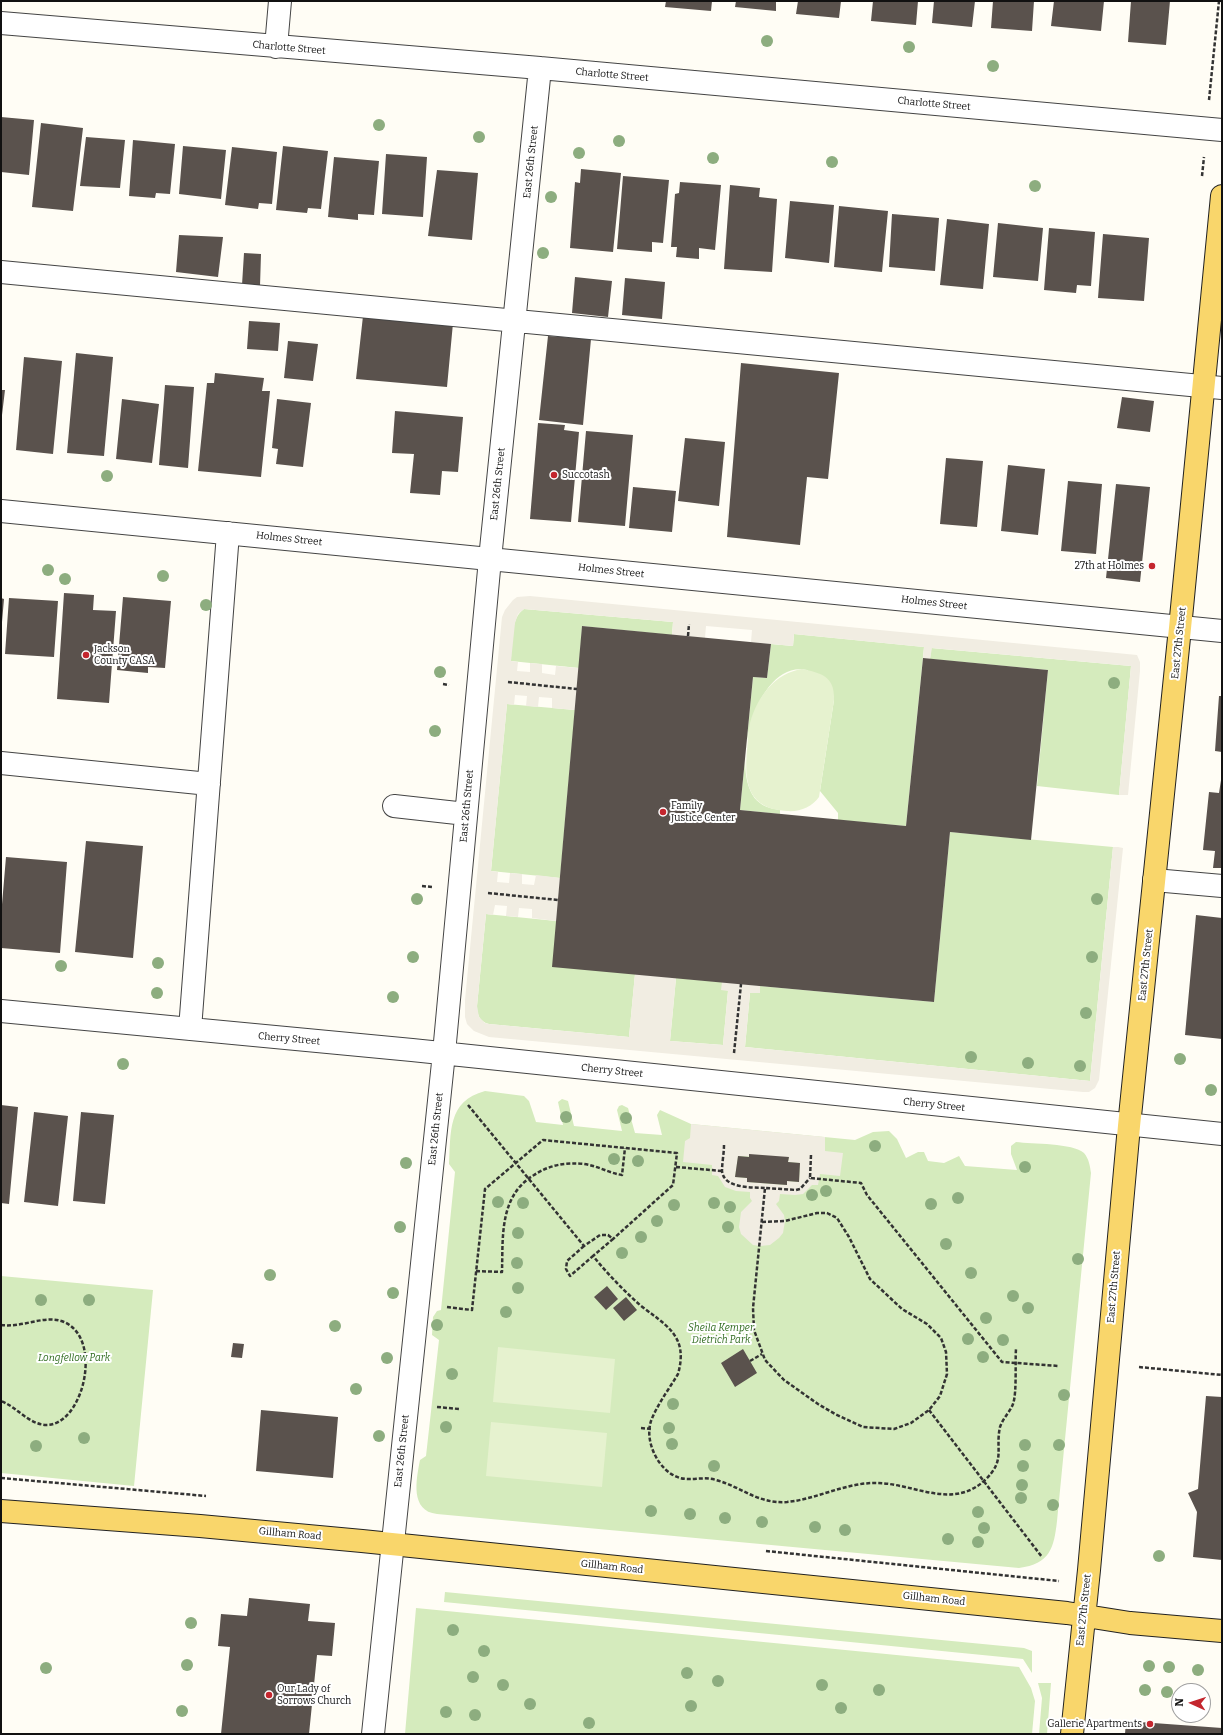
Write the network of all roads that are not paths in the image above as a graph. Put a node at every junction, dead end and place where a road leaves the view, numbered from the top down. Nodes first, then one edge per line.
1 (280, 1) edge
2 (1, 23) edge
3 (276, 47) junction
4 (540, 68) junction
5 (1222, 130) edge
6 (1222, 196) edge
7 (1, 272) edge
8 (516, 320) junction
9 (1213, 387) edge
10 (1, 510) edge
11 (228, 533) junction
12 (490, 559) junction
13 (1180, 628) junction
14 (1222, 631) edge
15 (1, 763) edge
16 (209, 784) junction
17 (394, 806) dead end
18 (466, 814) junction
19 (1154, 880) junction
20 (1222, 886) edge
21 (1, 1011) edge
22 (190, 1029) junction
23 (444, 1053) junction
24 (1129, 1126) junction
25 (1222, 1134) edge
26 (1, 1511) edge
27 (392, 1544) junction
28 (1084, 1614) junction
29 (1222, 1631) edge
30 (373, 1734) edge
31 (1072, 1734) edge

1 - 3 street
2 - 3 street, Charlotte Street
3 - 4 street, Charlotte Street
4 - 5 street, Charlotte Street
4 - 8 street, East 26th Street
6 - 9 main road, East 27th Street
7 - 8 street
8 - 9 street
8 - 12 street, East 26th Street
9 - 13 main road, East 27th Street
10 - 11 street, Holmes Street
11 - 12 street, Holmes Street
11 - 16 street
12 - 13 street, Holmes Street
12 - 18 street, East 26th Street
13 - 14 street, Holmes Street
13 - 19 main road, East 27th Street
15 - 16 street
16 - 22 street
17 - 18 street
18 - 23 street, East 26th Street
19 - 20 street
19 - 24 main road, East 27th Street
21 - 22 street, Cherry Street
22 - 23 street, Cherry Street
23 - 24 street, Cherry Street
23 - 27 street, East 26th Street
24 - 25 street, Cherry Street
24 - 28 main road, East 27th Street
26 - 27 main road, Gillham Road
27 - 28 main road, Gillham Road
27 - 30 street, East 26th Street
28 - 29 main road, Gillham Road
28 - 31 main road, East 27th Street

